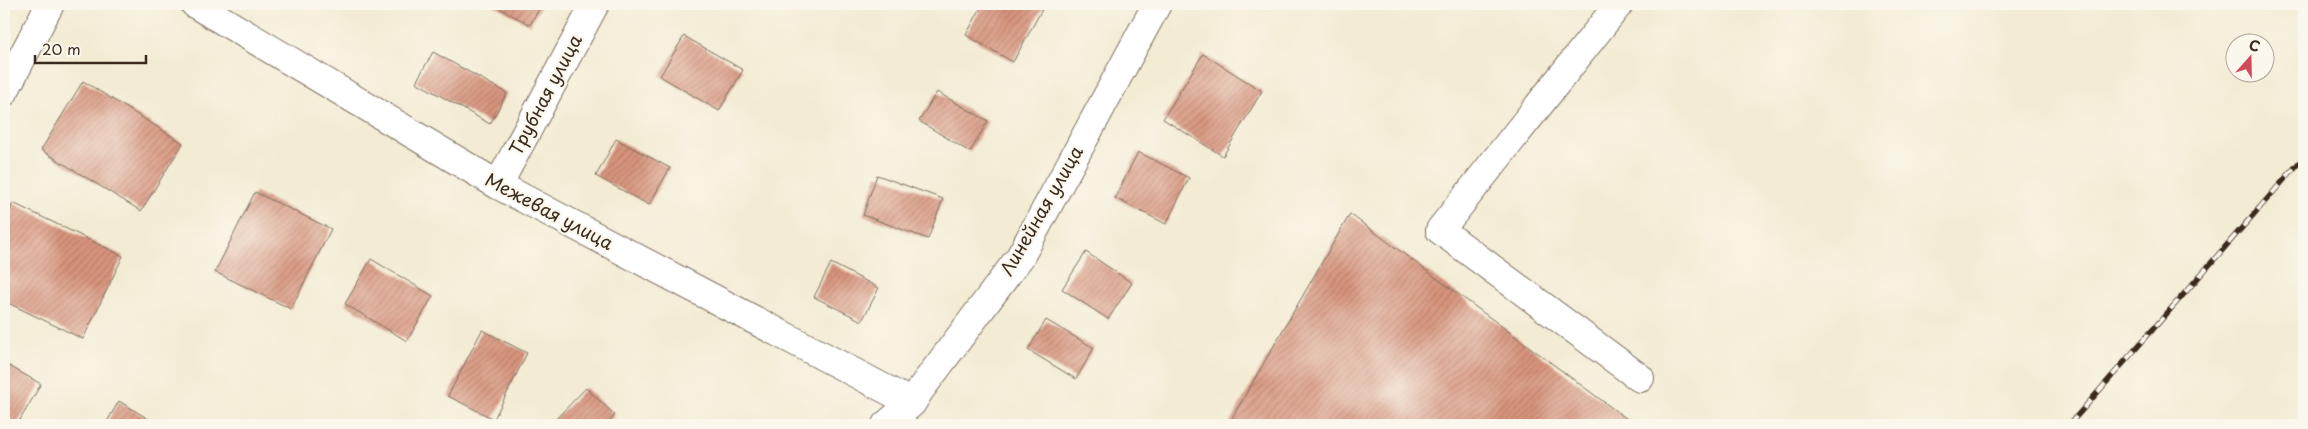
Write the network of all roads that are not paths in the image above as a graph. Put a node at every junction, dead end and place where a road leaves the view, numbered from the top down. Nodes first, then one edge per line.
1 (50, 4) edge
2 (195, 4) edge
3 (595, 4) edge
4 (1157, 4) edge
5 (1619, 4) edge
6 (4, 92) edge
7 (498, 185) junction
8 (1640, 378) dead end
9 (912, 404) junction
10 (886, 425) edge

1 - 6 street
2 - 7 street, Межевая улица
3 - 7 street, Трубная улица
4 - 9 street, Линейная улица
5 - 8 street
7 - 9 street, Межевая улица
9 - 10 street, Линейная улица

